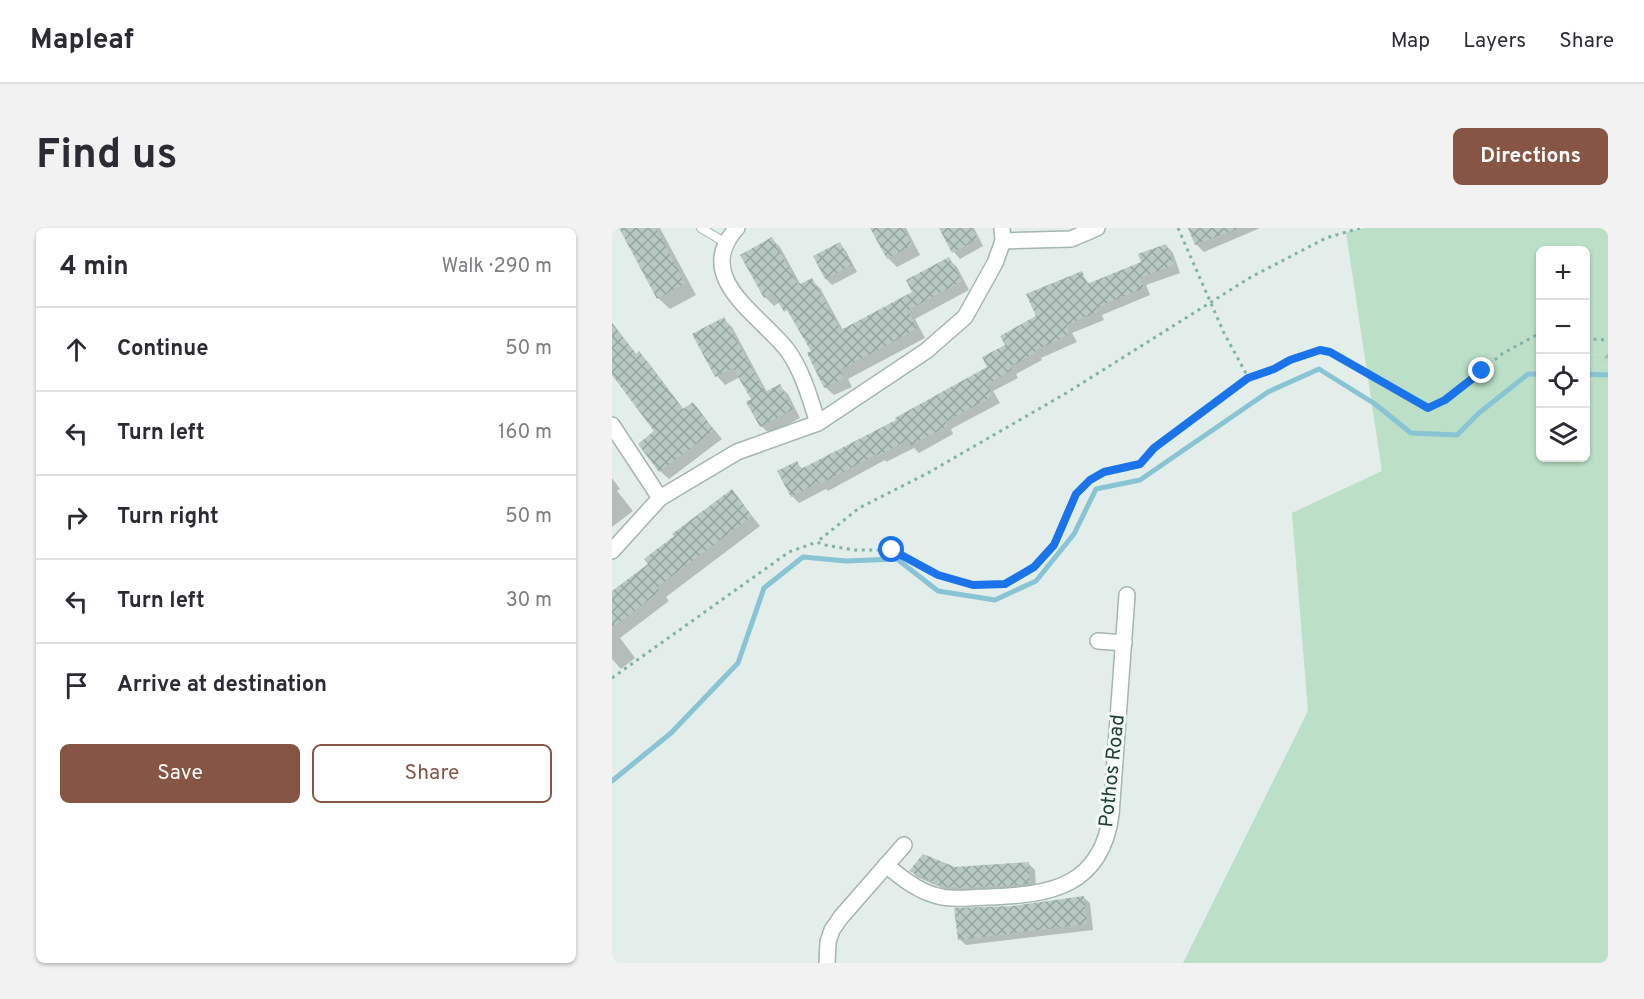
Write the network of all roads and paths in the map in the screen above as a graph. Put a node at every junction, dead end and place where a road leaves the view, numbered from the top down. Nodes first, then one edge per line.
1 (701, 228) edge
2 (737, 228) edge
3 (1096, 228) edge
4 (1178, 228) edge
5 (1360, 228) edge
6 (1003, 235) edge
7 (726, 243) junction
8 (1210, 303) junction
9 (1536, 335) edge
10 (1590, 339) edge
11 (1608, 340) edge
12 (1248, 378) junction
13 (818, 423) junction
14 (612, 425) edge
15 (660, 498) junction
16 (817, 542) junction
17 (612, 551) edge
18 (1127, 595) dead end
19 (1098, 641) dead end
20 (1124, 643) junction
21 (612, 678) edge
22 (904, 845) dead end
23 (886, 865) junction
24 (827, 963) edge

1 - 7 lane
2 - 7 street
3 - 6 street
4 - 8 path
5 - 8 path
6 - 13 street
7 - 13 street
8 - 12 path
8 - 16 path
9 - 12 path
10 - 11 path
12 - 16 path
13 - 15 street
14 - 15 street
15 - 17 street
16 - 21 path
18 - 20 street, Pothos Road
19 - 20 street
20 - 23 street, Pothos Road
22 - 23 street
23 - 24 street

